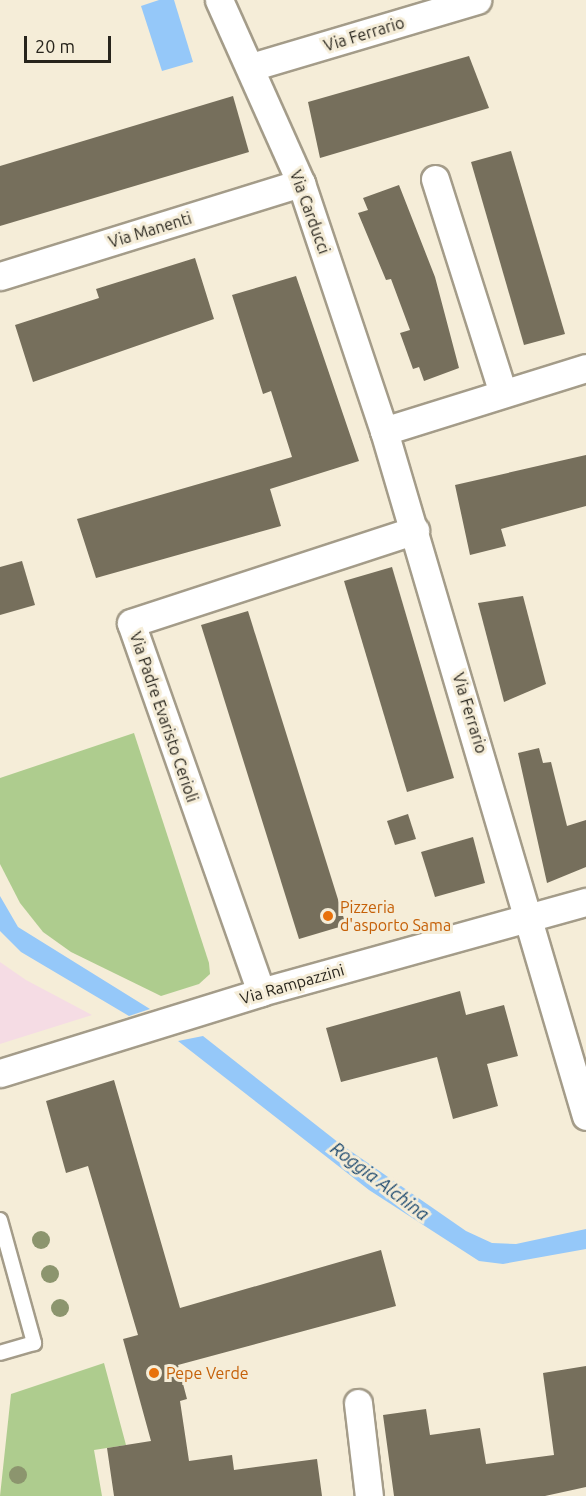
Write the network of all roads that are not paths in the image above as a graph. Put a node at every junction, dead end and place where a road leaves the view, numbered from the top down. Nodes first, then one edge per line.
1 (219, 0) edge
2 (477, 0) edge
3 (251, 68) junction
4 (435, 179) dead end
5 (301, 183) junction
6 (0, 276) edge
7 (586, 368) edge
8 (503, 393) junction
9 (384, 431) junction
10 (415, 530) junction
11 (586, 902) edge
12 (530, 919) junction
13 (261, 992) junction
14 (0, 1073) edge
15 (586, 1116) edge
16 (0, 1220) edge
17 (0, 1353) edge
18 (358, 1403) dead end
19 (369, 1496) edge

1 - 3 street, Via Carducci
2 - 3 street, Via Ferrario
3 - 5 street, Via Carducci
4 - 8 street
5 - 6 street, Via Manenti
5 - 9 street, Via Carducci
7 - 8 street
8 - 9 street
9 - 10 street, Via Ferrario
10 - 12 street, Via Ferrario
10 - 13 street, Via Padre Evaristo Cerioli
11 - 12 street, Via Rampazzini
12 - 13 street, Via Rampazzini
12 - 15 street, Via Ferrario
13 - 14 street, Via Rampazzini
16 - 17 lane
18 - 19 street

